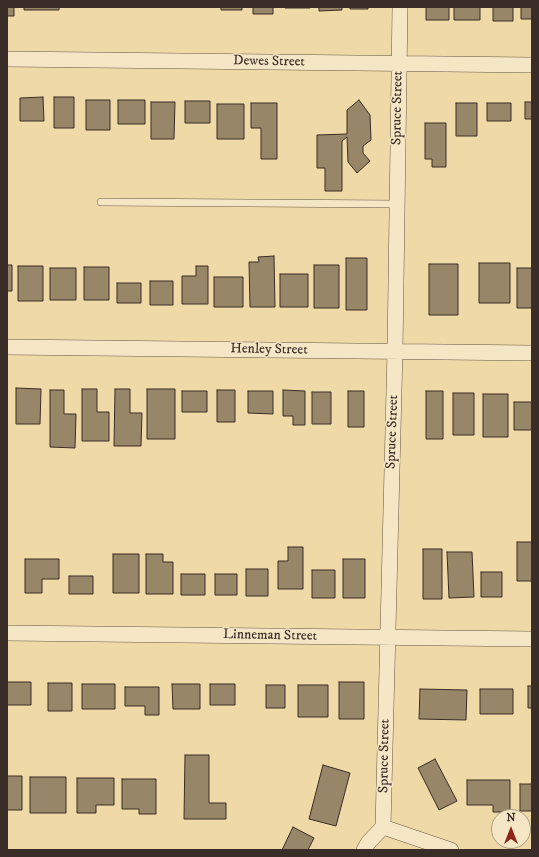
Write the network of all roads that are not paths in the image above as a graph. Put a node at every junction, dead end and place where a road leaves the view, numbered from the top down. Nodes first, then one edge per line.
1 (400, 7) edge
2 (7, 60) edge
3 (399, 64) junction
4 (532, 65) edge
5 (101, 202) dead end
6 (397, 204) junction
7 (7, 347) edge
8 (395, 351) junction
9 (532, 353) edge
10 (7, 633) edge
11 (388, 637) junction
12 (532, 639) edge
13 (383, 827) junction
14 (364, 850) edge
15 (451, 850) edge

1 - 3 street, Spruce Street
2 - 3 street, Dewes Street
3 - 4 street, Dewes Street
3 - 6 street, Spruce Street
5 - 6 lane
6 - 8 street, Spruce Street
7 - 8 street, Henley Street
8 - 9 street, Henley Street
8 - 11 street, Spruce Street
10 - 11 street, Linneman Street
11 - 12 street, Linneman Street
11 - 13 street, Spruce Street
13 - 14 street
13 - 15 street

